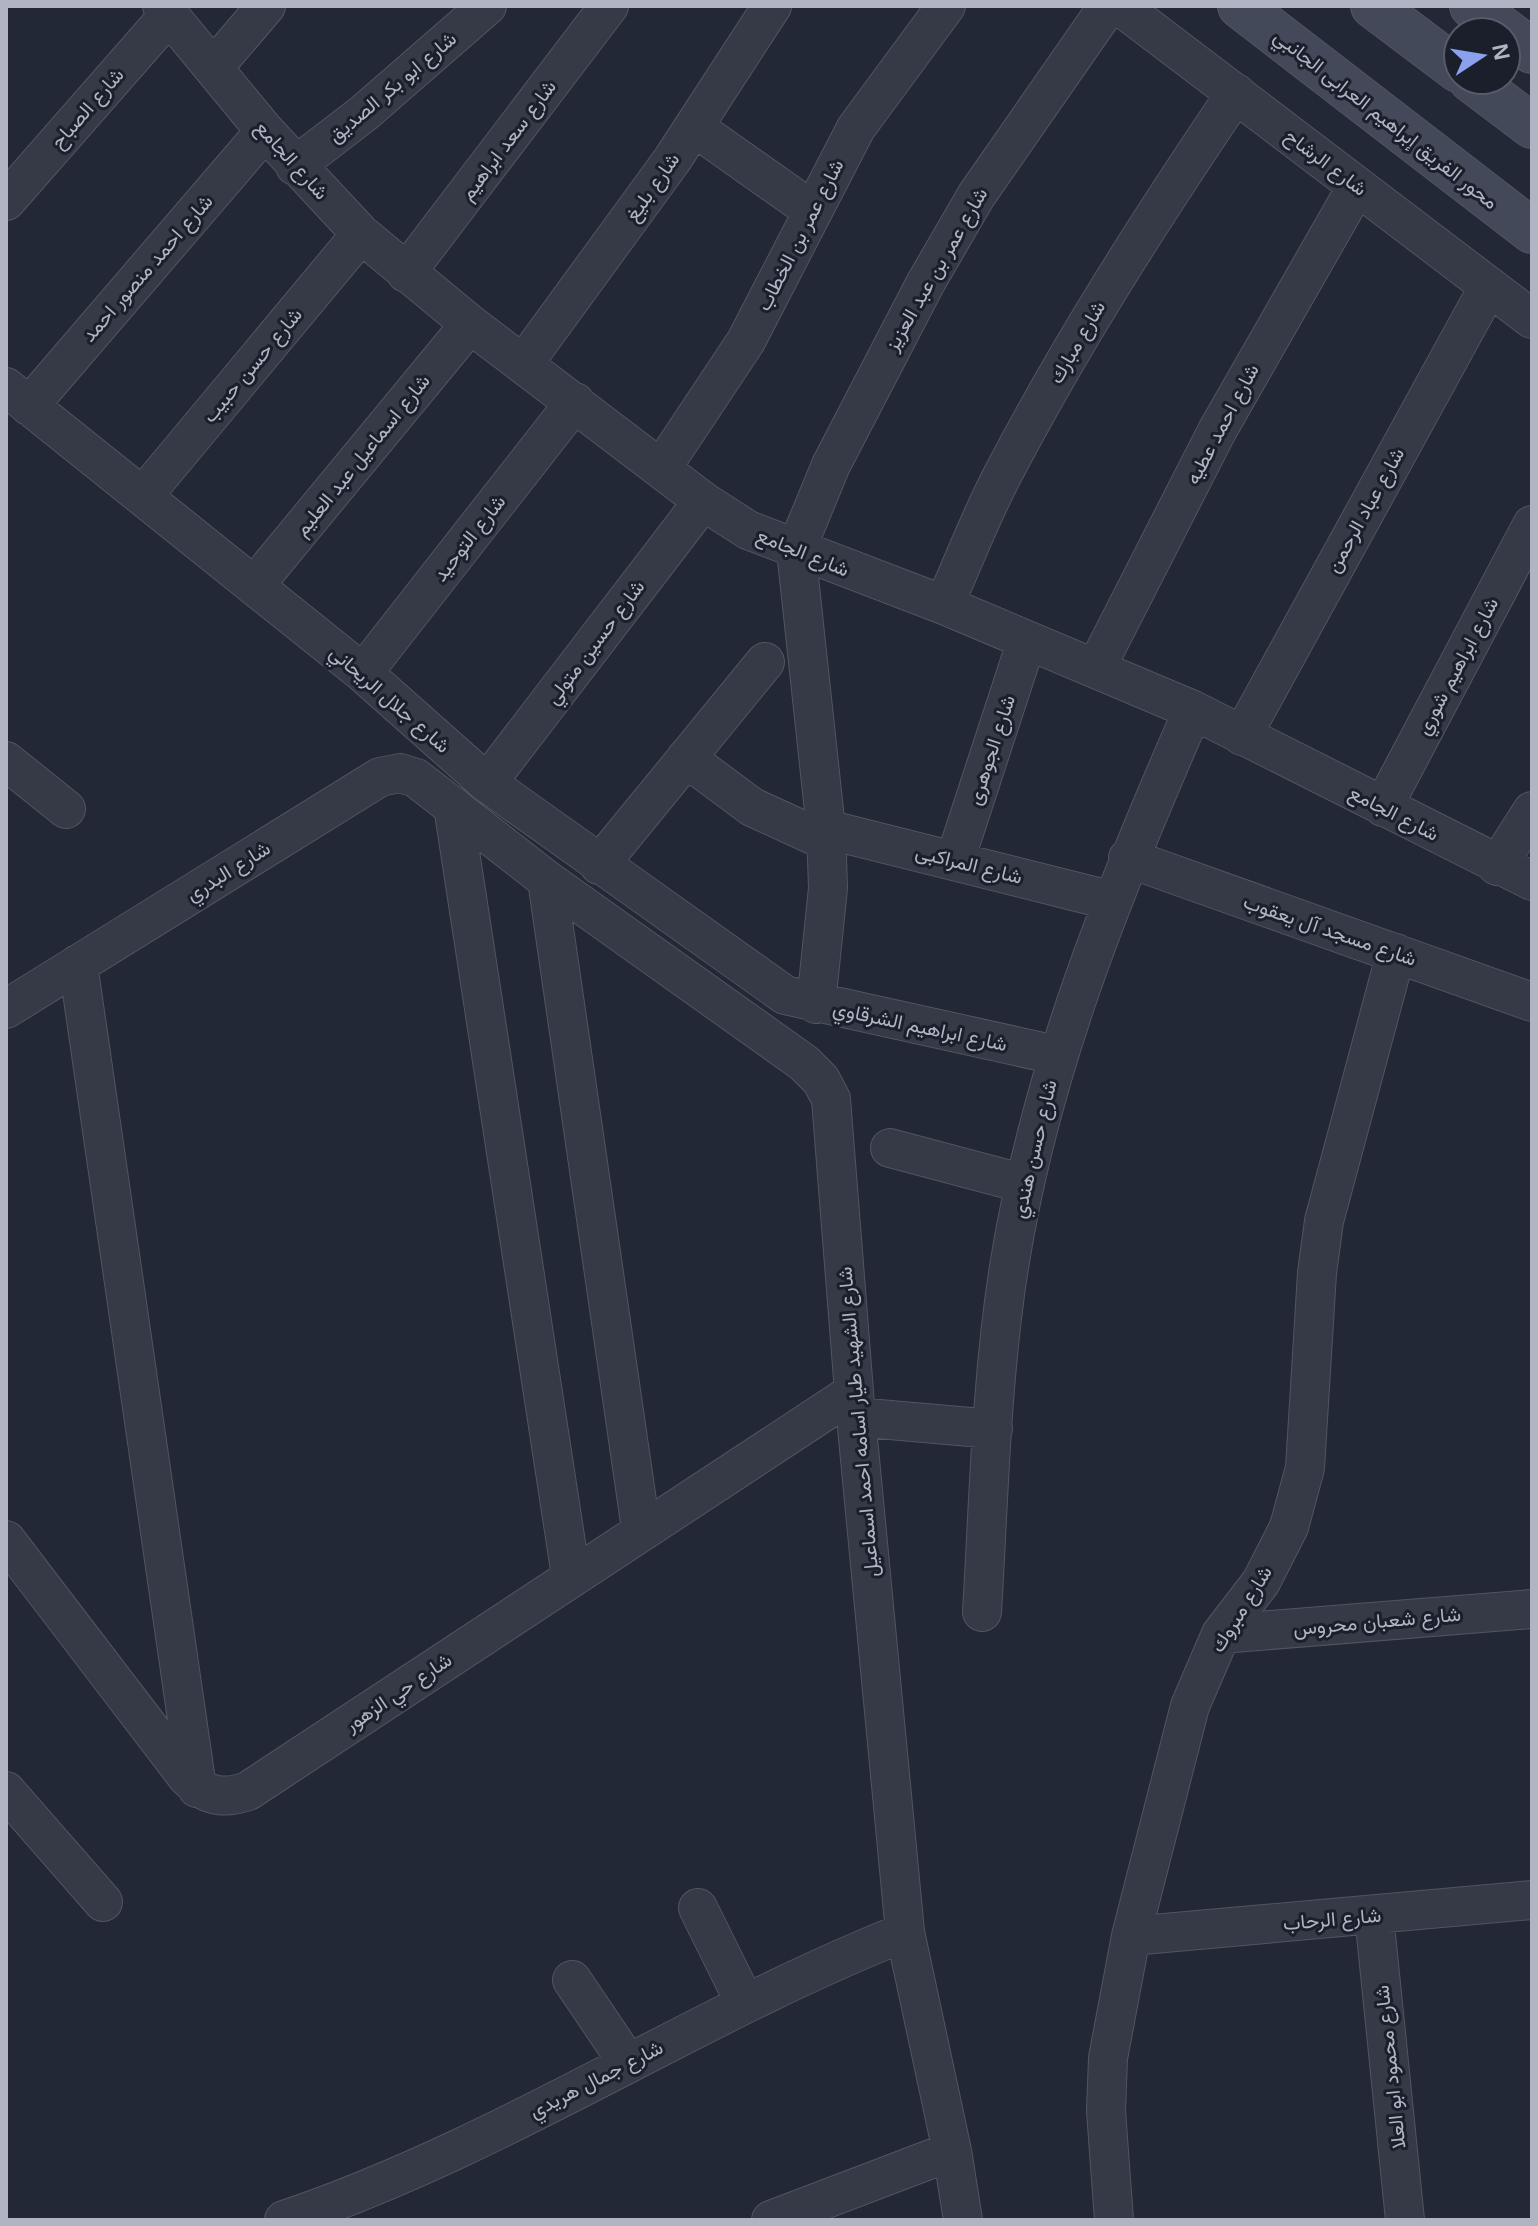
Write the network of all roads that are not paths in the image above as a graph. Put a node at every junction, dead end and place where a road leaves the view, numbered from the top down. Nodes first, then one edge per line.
1 (266, 6) edge
2 (487, 6) edge
3 (609, 6) edge
4 (772, 6) edge
5 (946, 6) edge
6 (1108, 6) edge
7 (1120, 6) edge
8 (1240, 6) edge
9 (1373, 6) edge
10 (1472, 6) edge
11 (165, 10) edge
12 (1532, 51) edge
13 (1442, 58) edge
14 (214, 67) junction
15 (1236, 93) junction
16 (1492, 96) edge
17 (1532, 126) edge
18 (694, 127) junction
19 (265, 131) junction
20 (295, 166) junction
21 (1357, 186) junction
22 (6, 201) edge
23 (813, 211) junction
24 (1532, 231) edge
25 (361, 234) junction
26 (406, 273) junction
27 (1489, 286) junction
28 (1532, 319) edge
29 (470, 324) junction
30 (524, 363) junction
31 (18, 397) edge
32 (575, 402) junction
33 (661, 469) junction
34 (143, 496) junction
35 (703, 501) junction
36 (1532, 525) edge
37 (796, 550) junction
38 (254, 586) junction
39 (944, 605) junction
40 (1027, 640) junction
41 (765, 662) dead end
42 (1096, 668) junction
43 (363, 673) junction
44 (1193, 710) junction
45 (1242, 736) junction
46 (686, 758) junction
47 (6, 761) edge
48 (487, 783) junction
49 (453, 806) junction
50 (1383, 807) junction
51 (66, 809) dead end
52 (1532, 811) edge
53 (826, 835) junction
54 (1128, 858) junction
55 (955, 860) junction
56 (599, 865) junction
57 (1497, 866) junction
58 (547, 880) junction
59 (1532, 881) edge
60 (1113, 901) junction
61 (1396, 953) junction
62 (78, 964) junction
63 (800, 999) junction
64 (1532, 1002) edge
65 (6, 1009) edge
66 (1056, 1055) junction
67 (890, 1148) dead end
68 (1025, 1184) junction
69 (855, 1404) junction
70 (993, 1429) junction
71 (641, 1529) junction
72 (6, 1540) edge
73 (571, 1576) junction
74 (1532, 1609) edge
75 (982, 1612) dead end
76 (1221, 1634) junction
77 (197, 1788) junction
78 (6, 1791) edge
79 (1532, 1900) edge
80 (103, 1902) dead end
81 (698, 1908) dead end
82 (1374, 1915) junction
83 (905, 1932) junction
84 (1131, 1936) junction
85 (572, 1980) dead end
86 (745, 2003) junction
87 (628, 2063) junction
88 (952, 2151) junction
89 (284, 2220) edge
90 (771, 2220) edge
91 (963, 2220) edge
92 (1114, 2220) edge
93 (1405, 2220) edge

1 - 14 street
2 - 20 street, شارع ابو بكر الصديق
3 - 26 street, شارع سعد ابراهيم
4 - 18 street, شارع بليغ
5 - 23 street, شارع عمر بن الخطاب
6 - 37 street, شارع عمر بن عبد العزيز
7 - 15 street, شارع الرشاح
8 - 24 street, محور الفريق إبراهيم العرابى الجانبي
9 - 13 street
10 - 12 street
11 - 14 street, شارع الجامع
11 - 22 street, شارع الصباح
14 - 19 street, شارع الجامع
15 - 21 street, شارع الرشاح
15 - 39 street, شارع مبارك
16 - 17 street
18 - 23 street
18 - 30 street, شارع بليغ
19 - 20 street, شارع الجامع
19 - 31 street, شارع احمد منصور احمد
20 - 25 street, شارع الجامع
21 - 27 street, شارع الرشاح
21 - 42 street, شارع احمد عطيه
23 - 33 street, شارع عمر بن الخطاب
25 - 26 street, شارع الجامع
25 - 34 street, شارع حسن حبيب
26 - 29 street, شارع الجامع
27 - 28 street, شارع الرشاح
27 - 45 street, شارع عباد الرحمن
29 - 30 street, شارع الجامع
29 - 38 street, شارع اسماعيل عبد العليم
30 - 32 street, شارع الجامع
31 - 34 street, شارع جلال الريحاني
32 - 33 street, شارع الجامع
32 - 43 street, شارع التوحيد
33 - 35 street, شارع الجامع
34 - 38 street, شارع جلال الريحاني
35 - 37 street, شارع الجامع
35 - 48 street, شارع حسين متولي
36 - 50 street, شارع ابراهيم شوري
37 - 39 street, شارع الجامع
37 - 53 street
38 - 43 street, شارع جلال الريحاني
39 - 40 street, شارع الجامع
40 - 42 street, شارع الجامع
40 - 55 street, شارع الجوهرى
41 - 46 street
42 - 44 street, شارع الجامع
43 - 48 street, شارع جلال الريحاني
44 - 45 street, شارع الجامع
44 - 54 street, شارع حسن هندي
45 - 50 street, شارع الجامع
46 - 53 street, شارع المراكبى
46 - 56 street
47 - 51 street
48 - 56 street, شارع جلال الريحاني
49 - 58 street, شارع الشهيد طيار اسامه احمد اسماعيل
49 - 62 street, شارع البدري
49 - 73 street
50 - 57 street, شارع الجامع
52 - 57 street
53 - 55 street, شارع المراكبى
53 - 63 street
54 - 60 street, شارع حسن هندي
54 - 61 street, شارع مسجد آل يعقوب
55 - 60 street, شارع المراكبى
56 - 63 street, شارع جلال الريحاني
57 - 59 street, شارع الجامع
58 - 69 street, شارع الشهيد طيار اسامه احمد اسماعيل
58 - 71 street
60 - 66 street, شارع حسن هندي
61 - 64 street, شارع مسجد آل يعقوب
61 - 76 street, شارع مبروك
62 - 65 street, شارع البدري
62 - 77 street
63 - 66 street, شارع ابراهيم الشرقاوي
66 - 68 street, شارع حسن هندي
67 - 68 street
68 - 70 street, شارع حسن هندي
69 - 70 street
69 - 71 street, شارع حي الزهور
69 - 83 street, شارع الشهيد طيار اسامه احمد اسماعيل
70 - 75 street, شارع حسن هندي
71 - 73 street, شارع حي الزهور
72 - 77 street
73 - 77 street, شارع حي الزهور
74 - 76 street, شارع شعبان محروس
76 - 84 street, شارع مبروك
78 - 80 street
79 - 82 street, شارع الرحاب
81 - 86 street
82 - 84 street, شارع الرحاب
82 - 93 street, شارع محمود ابو العلا
83 - 86 street, شارع جمال هريدي
83 - 88 street, شارع الشهيد طيار اسامه احمد اسماعيل
84 - 92 street, شارع مبروك
85 - 87 street
86 - 87 street, شارع جمال هريدي
87 - 89 street, شارع جمال هريدي
88 - 90 street
88 - 91 street, شارع الشهيد طيار اسامه احمد اسماعيل

